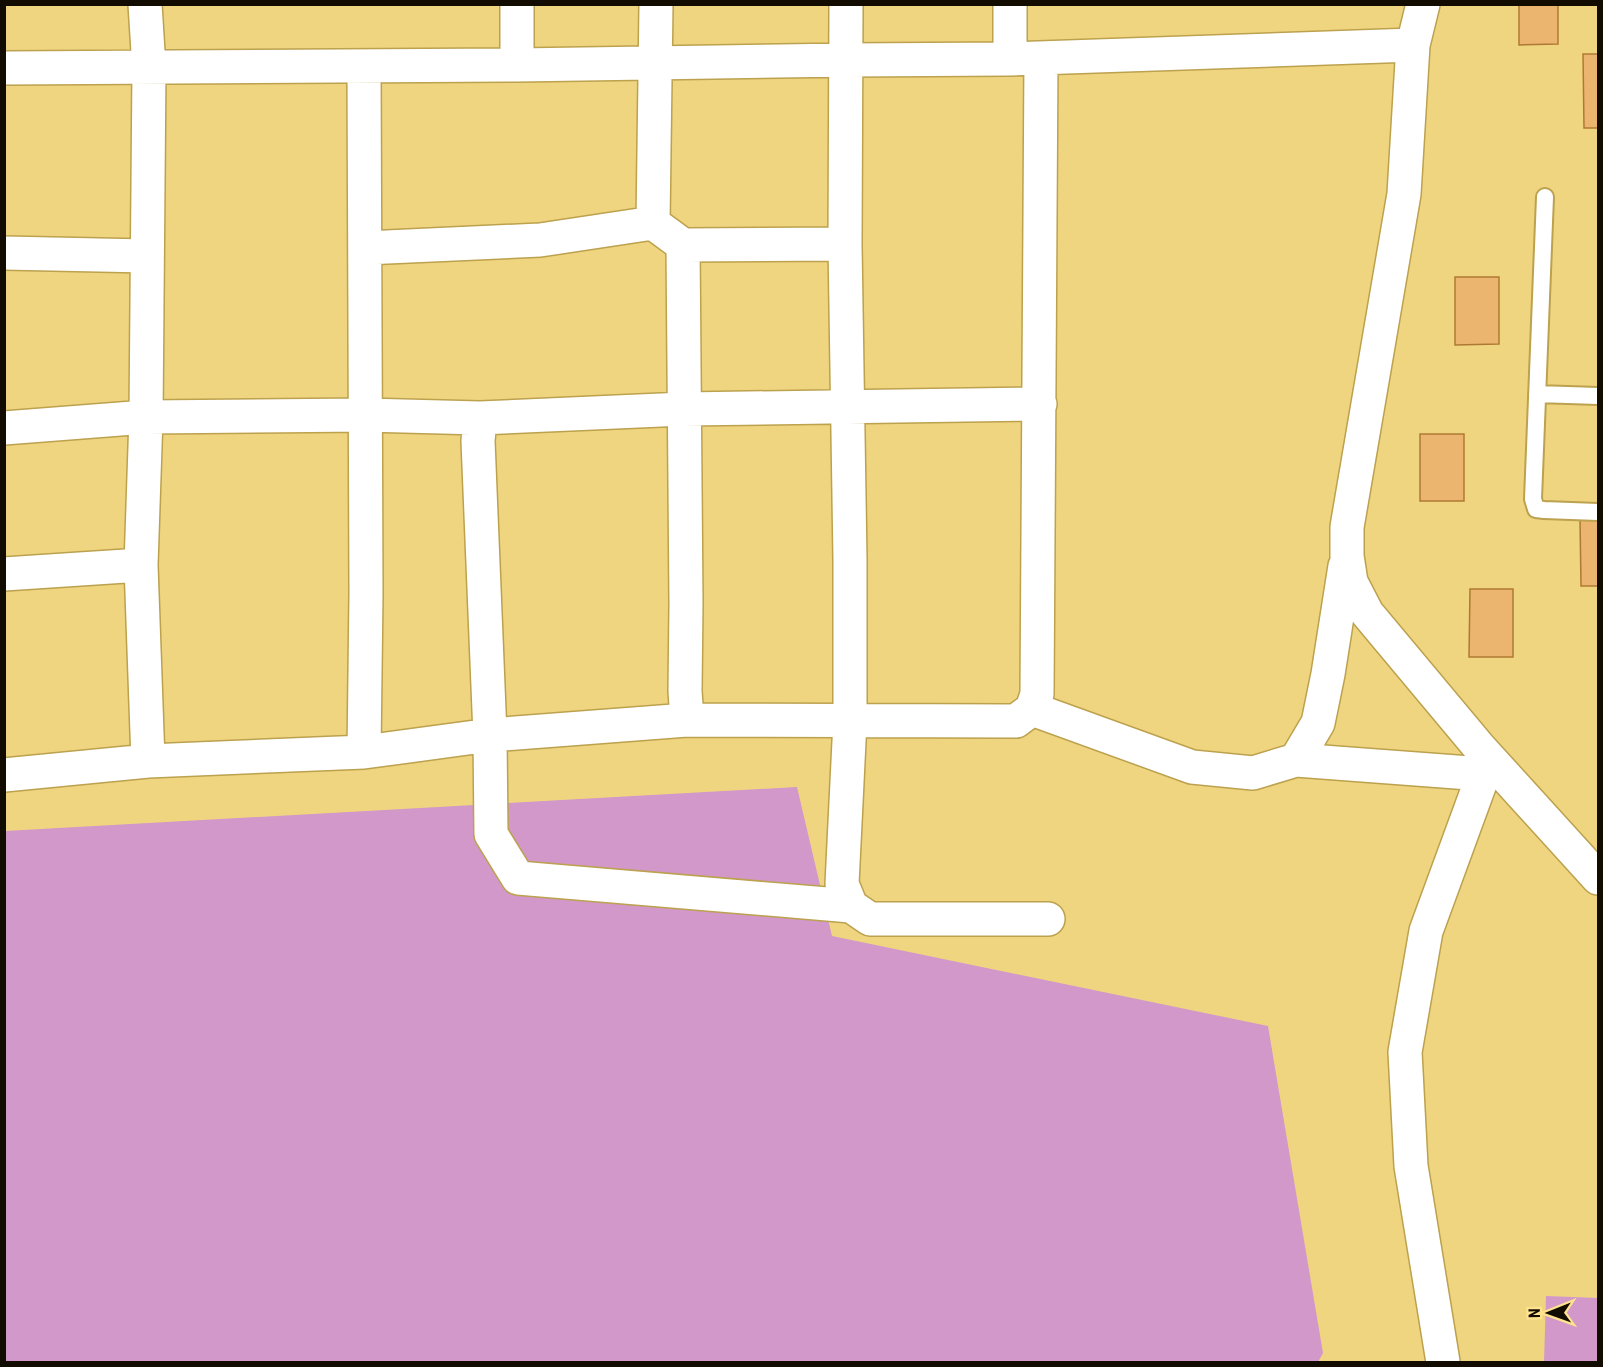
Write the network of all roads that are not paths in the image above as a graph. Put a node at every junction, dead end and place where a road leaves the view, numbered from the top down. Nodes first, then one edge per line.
1 (145, 4) edge
2 (517, 4) edge
3 (656, 4) edge
4 (846, 4) edge
5 (1010, 4) edge
6 (1423, 4) edge
7 (1413, 45) junction
8 (1026, 59) junction
9 (847, 60) junction
10 (657, 62) junction
11 (517, 65) junction
12 (364, 66) junction
13 (4, 68) edge
14 (149, 68) junction
15 (1545, 197) dead end
16 (653, 223) junction
17 (845, 244) junction
18 (683, 245) junction
19 (365, 248) junction
20 (4, 254) edge
21 (147, 256) junction
22 (1537, 394) junction
23 (1599, 396) edge
24 (1040, 404) junction
25 (848, 407) junction
26 (684, 409) junction
27 (365, 415) junction
28 (146, 417) junction
29 (480, 418) junction
30 (4, 428) edge
31 (1599, 512) edge
32 (1347, 556) junction
33 (141, 565) junction
34 (4, 574) edge
35 (1032, 709) junction
36 (687, 720) junction
37 (850, 721) junction
38 (490, 735) junction
39 (364, 752) junction
40 (1296, 760) junction
41 (148, 761) junction
42 (1486, 766) junction
43 (4, 775) edge
44 (1599, 878) edge
45 (851, 906) junction
46 (1048, 919) dead end
47 (1443, 1362) edge

1 - 14 street
2 - 11 street
3 - 10 street
4 - 9 street
5 - 8 street
6 - 7 street
7 - 8 street
7 - 32 street
8 - 9 street
8 - 24 street
9 - 10 street
9 - 17 street
10 - 11 street
10 - 16 street
11 - 12 street
12 - 14 street
12 - 19 street
13 - 14 street
14 - 21 street
15 - 22 lane
16 - 18 street
16 - 19 street
17 - 18 street
17 - 25 street
18 - 26 street
19 - 27 street
20 - 21 street
21 - 28 street
22 - 23 lane
22 - 31 lane
24 - 25 street
24 - 35 street
25 - 26 street
25 - 37 street
26 - 29 street
26 - 36 street
27 - 28 street
27 - 29 street
27 - 39 street
28 - 30 street
28 - 33 street
29 - 38 street
32 - 40 street
32 - 42 street
33 - 34 street
33 - 41 street
35 - 37 street
35 - 40 street
36 - 37 street
36 - 38 street
37 - 45 street
38 - 39 street
38 - 45 street
39 - 41 street
40 - 42 street
41 - 43 street
42 - 44 street
42 - 47 street
45 - 46 street

